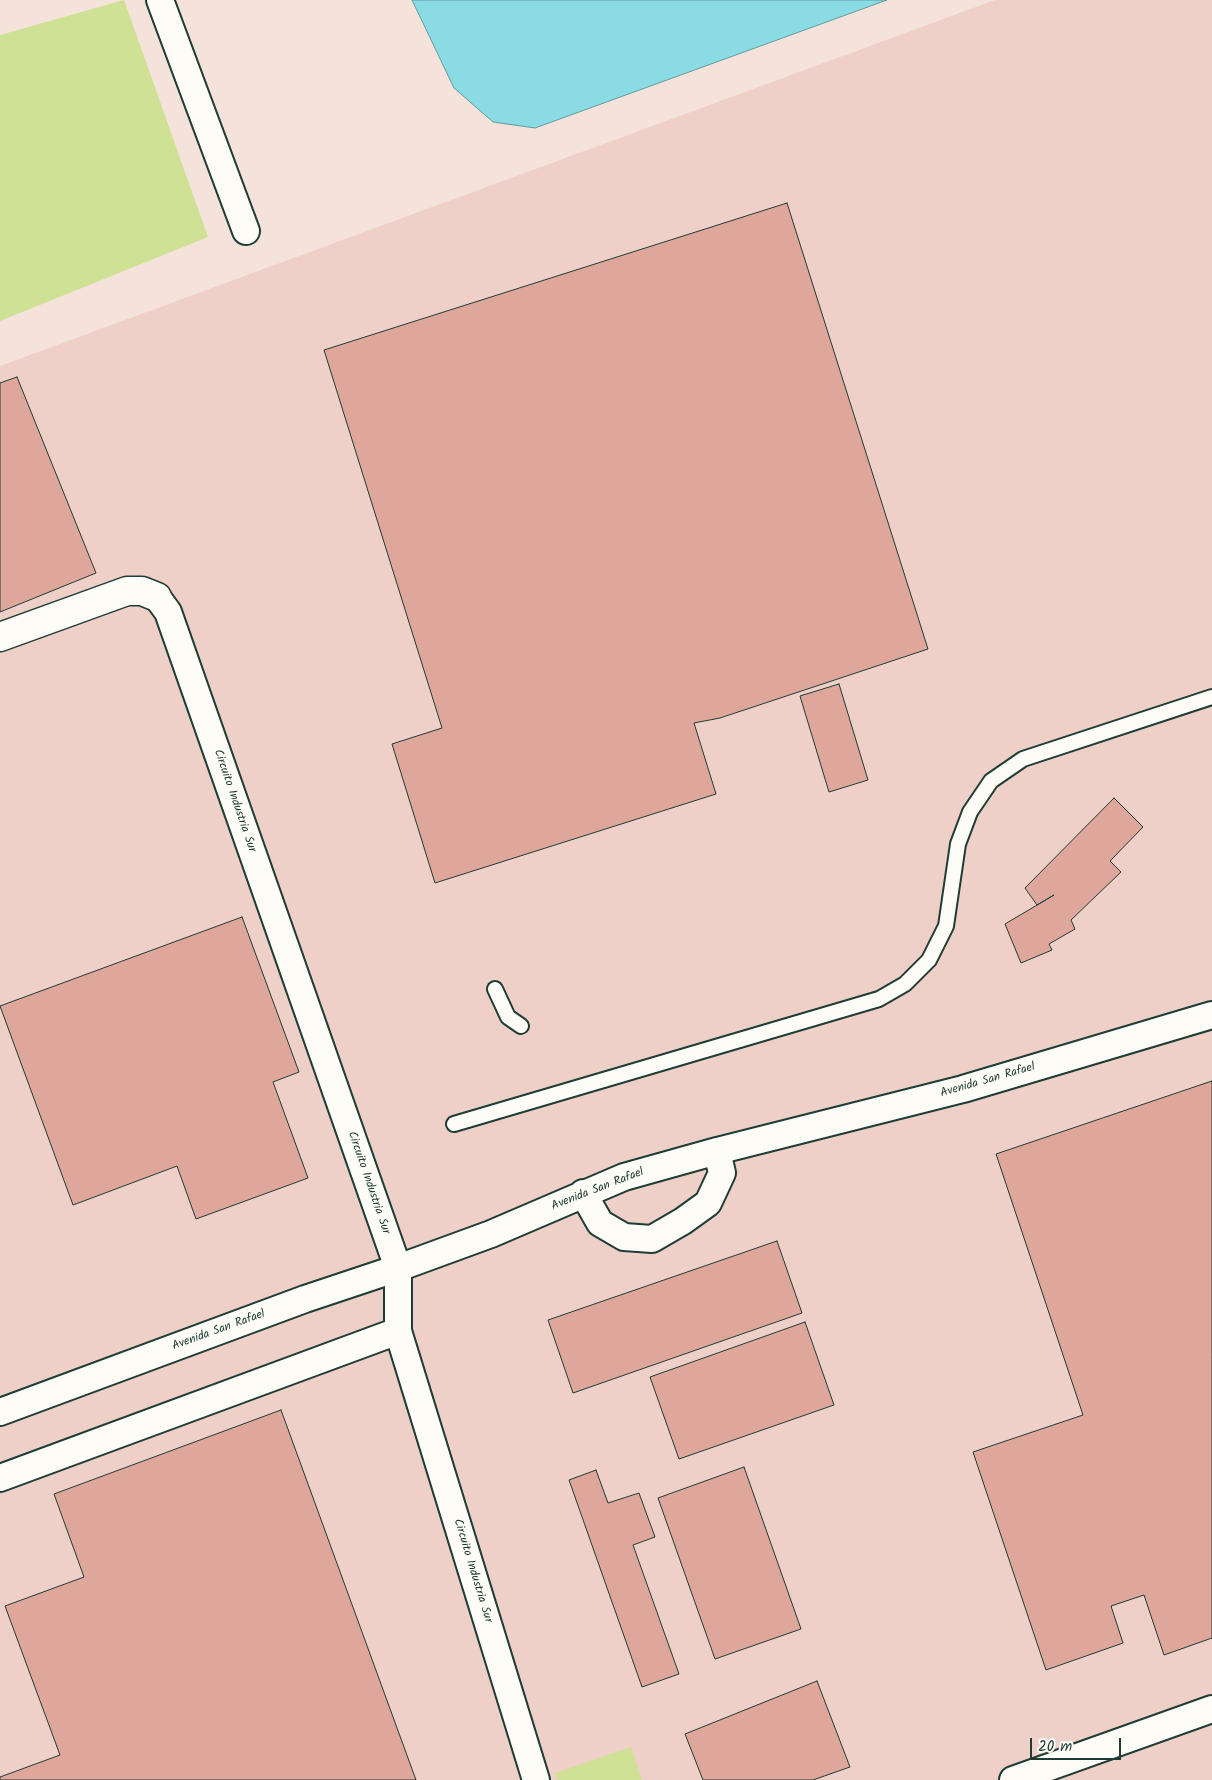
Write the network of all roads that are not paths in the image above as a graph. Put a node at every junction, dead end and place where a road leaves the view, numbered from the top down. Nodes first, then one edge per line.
1 (160, 0) edge
2 (246, 231) dead end
3 (158, 597) joint
4 (0, 637) edge
5 (1212, 697) edge
6 (495, 989) dead end
7 (1212, 1015) edge
8 (522, 1026) dead end
9 (454, 1124) dead end
10 (717, 1151) junction
11 (583, 1193) junction
12 (398, 1268) junction
13 (398, 1331) junction
14 (0, 1412) edge
15 (0, 1478) edge
16 (1212, 1709) edge
17 (536, 1780) edge
18 (1013, 1780) edge

1 - 2 street
3 - 4 highway
3 - 12 street, Circuito Industria Sur
5 - 9 lane
6 - 8 lane
7 - 10 street, Avenida San Rafael
10 - 11 street, Avenida San Rafael
10 - 11 street
11 - 12 street, Avenida San Rafael
12 - 13 street, Circuito Industria Sur
12 - 14 street, Avenida San Rafael
13 - 15 street
13 - 17 street, Circuito Industria Sur
16 - 18 street

